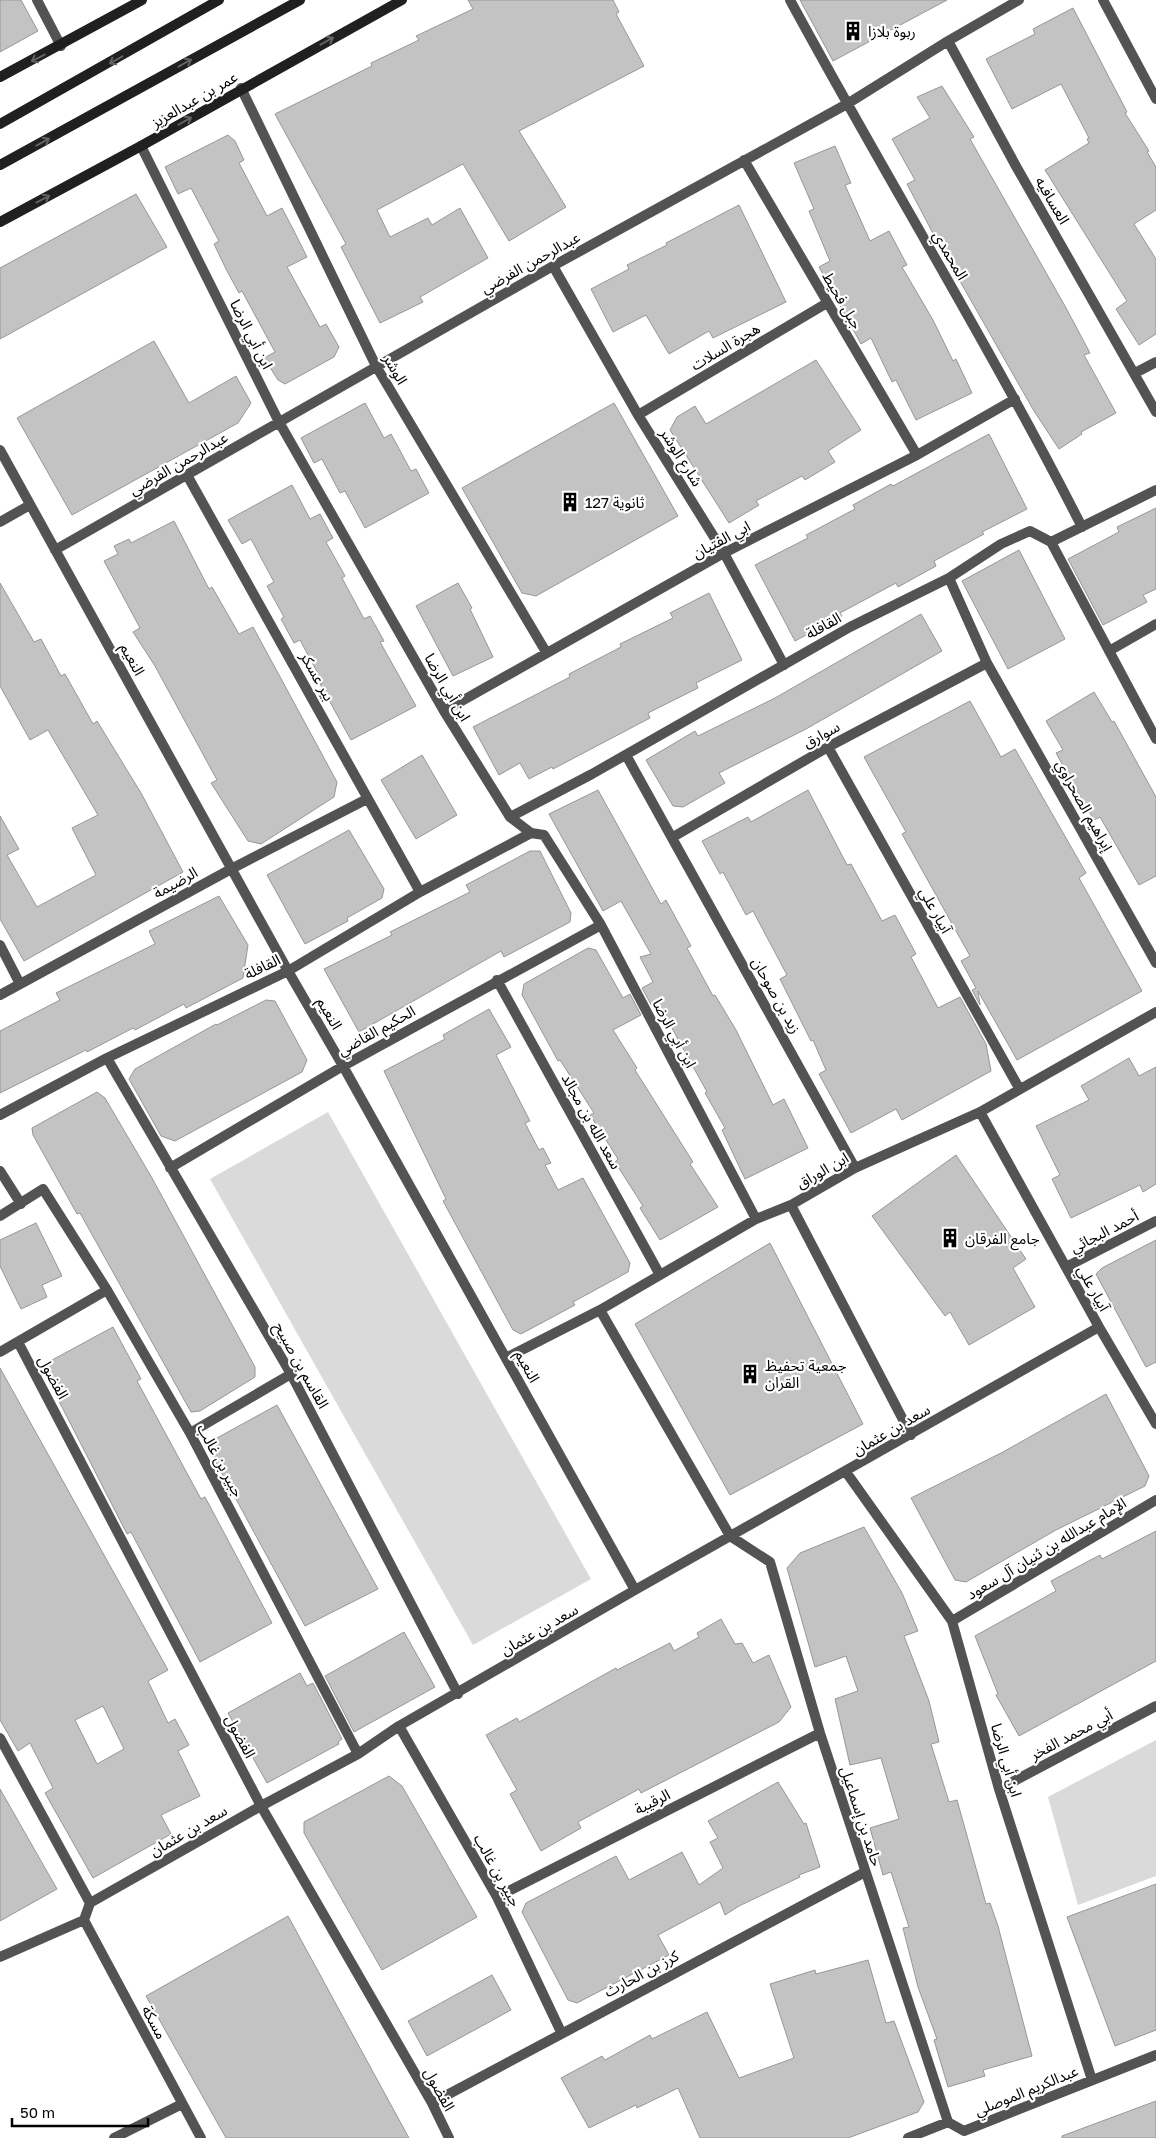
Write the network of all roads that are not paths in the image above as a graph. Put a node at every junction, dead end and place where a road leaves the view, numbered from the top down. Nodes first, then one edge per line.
1 (37, 0) edge
2 (142, 0) edge
3 (219, 0) edge
4 (300, 0) edge
5 (402, 0) edge
6 (790, 0) edge
7 (1019, 0) edge
8 (1102, 0) edge
9 (948, 41) junction
10 (61, 46) junction
11 (0, 77) edge
12 (241, 88) junction
13 (1156, 98) edge
14 (846, 104) junction
15 (0, 124) edge
16 (141, 146) junction
17 (744, 160) junction
18 (0, 165) edge
19 (0, 222) edge
20 (553, 266) junction
21 (827, 303) junction
22 (1156, 362) edge
23 (376, 366) junction
24 (1135, 373) junction
25 (1015, 398) junction
26 (1156, 412) edge
27 (638, 415) junction
28 (279, 422) junction
29 (0, 450) edge
30 (917, 455) junction
31 (187, 475) junction
32 (1156, 490) edge
33 (30, 504) junction
34 (0, 522) edge
35 (1082, 527) junction
36 (1051, 542) junction
37 (56, 550) junction
38 (724, 554) junction
39 (949, 578) junction
40 (1156, 624) edge
41 (1109, 651) junction
42 (546, 652) junction
43 (988, 663) junction
44 (784, 665) junction
45 (444, 711) junction
46 (1156, 739) edge
47 (828, 747) junction
48 (626, 755) junction
49 (367, 799) junction
50 (510, 817) junction
51 (531, 833) junction
52 (673, 837) junction
53 (232, 868) junction
54 (420, 892) junction
55 (601, 926) junction
56 (0, 945) edge
57 (1156, 963) edge
58 (288, 970) junction
59 (497, 980) junction
60 (20, 984) junction
61 (0, 995) edge
62 (1156, 1012) edge
63 (107, 1058) junction
64 (343, 1066) junction
65 (1019, 1088) junction
66 (980, 1112) junction
67 (0, 1115) edge
68 (170, 1168) junction
69 (855, 1168) junction
70 (0, 1171) edge
71 (20, 1204) junction
72 (792, 1205) junction
73 (0, 1216) edge
74 (756, 1219) junction
75 (1156, 1221) edge
76 (1066, 1267) junction
77 (660, 1275) junction
78 (107, 1290) junction
79 (600, 1310) junction
80 (1099, 1327) junction
81 (18, 1342) junction
82 (0, 1352) edge
83 (506, 1358) junction
84 (291, 1374) junction
85 (1156, 1424) edge
86 (190, 1433) junction
87 (911, 1435) junction
88 (846, 1472) junction
89 (1156, 1500) edge
90 (730, 1536) junction
91 (635, 1590) junction
92 (952, 1621) junction
93 (458, 1694) junction
94 (1156, 1706) edge
95 (399, 1726) junction
96 (820, 1733) junction
97 (0, 1738) edge
98 (358, 1754) junction
99 (1000, 1789) junction
100 (261, 1806) junction
101 (865, 1872) junction
102 (497, 1897) junction
103 (90, 1904) junction
104 (84, 1920) junction
105 (0, 1958) edge
106 (561, 2032) junction
107 (1156, 2055) edge
108 (1092, 2080) junction
109 (432, 2103) junction
110 (182, 2104) junction
111 (948, 2122) junction
112 (965, 2134) edge
113 (114, 2138) edge
114 (201, 2138) edge
115 (449, 2138) edge
116 (908, 2138) edge

1 - 10 street
2 - 10 street
3 -> 15 street
18 -> 4 street
12 -> 5 street, عمر بن عبدالعزيز
6 - 14 street, المحمدي
7 - 9 street, عبدالرحمن الفرضي
8 - 13 street
9 - 14 street, عبدالرحمن الفرضي
9 - 24 street, العسافيه
10 -> 11 street
16 -> 12 street, عمر بن عبدالعزيز
12 - 23 street, الوشر
14 - 17 street, عبدالرحمن الفرضي
14 - 25 street, المحمدي
19 -> 16 street, عمر بن عبدالعزيز
16 - 28 street, ابن أبي الرضا
17 - 20 street, عبدالرحمن الفرضي
17 - 21 street, جبل فحيط
20 - 23 street, عبدالرحمن الفرضي
20 - 27 street, شارع الوشر
21 - 27 street, هجرة السلات
21 - 30 street, جبل فحيط
22 - 24 street
23 - 28 street, عبدالرحمن الفرضي
23 - 42 street, الوشر
24 - 26 street, العسافيه
25 - 30 street, ابي الفتيان
25 - 35 street, المحمدي
27 - 38 street, شارع الوشر
28 - 31 street, عبدالرحمن الفرضي
28 - 45 street, ابن أبي الرضا
29 - 33 street, النعيم
30 - 38 street, ابي الفتيان
31 - 37 street, عبدالرحمن الفرضي
31 - 49 street, بير عسكر
32 - 35 street
33 - 34 street
33 - 37 street, النعيم
35 - 36 street
36 - 39 street, القافلة
36 - 41 street
37 - 53 street, النعيم
38 - 42 street, ابي الفتيان
38 - 44 street, شارع الوشر
39 - 43 street, إبراهيم الصحراوي
39 - 44 street, القافلة
40 - 41 street
41 - 46 street
42 - 45 street, ابي الفتيان
43 - 47 street, سوارق
43 - 57 street, إبراهيم الصحراوي
44 - 48 street, القافلة
45 - 50 street, ابن أبي الرضا
47 - 52 street, سوارق
47 - 65 street, آبيار علي
48 - 50 street, القافلة
48 - 52 street, زيد بن صوحان
49 - 53 street, الرضيمة
49 - 54 street, بير عسكر
50 - 51 street, ابن أبي الرضا
51 - 54 street, القافلة
51 - 55 street, ابن أبي الرضا
52 - 69 street, زيد بن صوحان
53 - 58 street, النعيم
53 - 60 street, الرضيمة
54 - 58 street, القافلة
55 - 59 street, الحكيم القاضي
55 - 74 street, ابن أبي الرضا
56 - 60 street
58 - 63 street, القافلة
58 - 64 street, النعيم
59 - 64 street, الحكيم القاضي
59 - 77 street, سعد الله بن مجالد
60 - 61 street, الرضيمة
62 - 65 street, ابن الوراق
63 - 67 street, القافلة
63 - 68 street, القاسم بن صبيح
64 - 68 street, الحكيم القاضي
64 - 83 street, النعيم
65 - 66 street, ابن الوراق
66 - 69 street, ابن الوراق
66 - 76 street, آبيار علي
68 - 84 street, القاسم بن صبيح
69 - 72 street, ابن الوراق
70 - 71 street
71 - 73 street
71 - 78 street, جبير بن غالب
72 - 74 street, ابن الوراق
72 - 87 street
74 - 77 street, ابن الوراق
75 - 76 street, أحمد البجائي
76 - 80 street, آبيار علي
77 - 79 street, ابن الوراق
78 - 81 street
78 - 86 street, جبير بن غالب
79 - 83 street, ابن الوراق
79 - 90 street
80 - 85 street, آبيار علي
80 - 87 street, سعد بن عثمان
81 - 82 street
81 - 100 street, الفضول
83 - 91 street, النعيم
84 - 86 street
84 - 93 street, القاسم بن صبيح
86 - 98 street, جبير بن غالب
87 - 88 street, سعد بن عثمان
88 - 90 street, سعد بن عثمان
88 - 92 street, ابن أبي الرضا
89 - 92 street, الإمام عبدالله بن ثنيان آل سعود
90 - 91 street, سعد بن عثمان
90 - 96 street, حامد بن إسماعيل
91 - 93 street, سعد بن عثمان
92 - 99 street, ابن أبي الرضا
93 - 95 street, سعد بن عثمان
94 - 99 street, أبي محمد الفخر
95 - 98 street, سعد بن عثمان
95 - 102 street, جبير بن غالب
96 - 101 street, حامد بن إسماعيل
96 - 102 street, الرقيبة
97 - 103 street
98 - 100 street, سعد بن عثمان
99 - 108 street, ابن أبي الرضا
100 - 103 street, سعد بن عثمان
100 - 109 street, الفضول
101 - 106 street, كرز بن الحارث
101 - 111 street, حامد بن إسماعيل
102 - 106 street, جبير بن غالب
103 - 104 street
104 - 105 street
104 - 110 street, مسكة
106 - 109 street, كرز بن الحارث
107 - 108 street, عبدالكريم الموصلي
108 - 112 street, عبدالكريم الموصلي
109 - 115 street, الفضول
110 - 113 street
110 - 114 street, مسكة
111 - 112 street, عبدالكريم الموصلي
111 - 116 street

